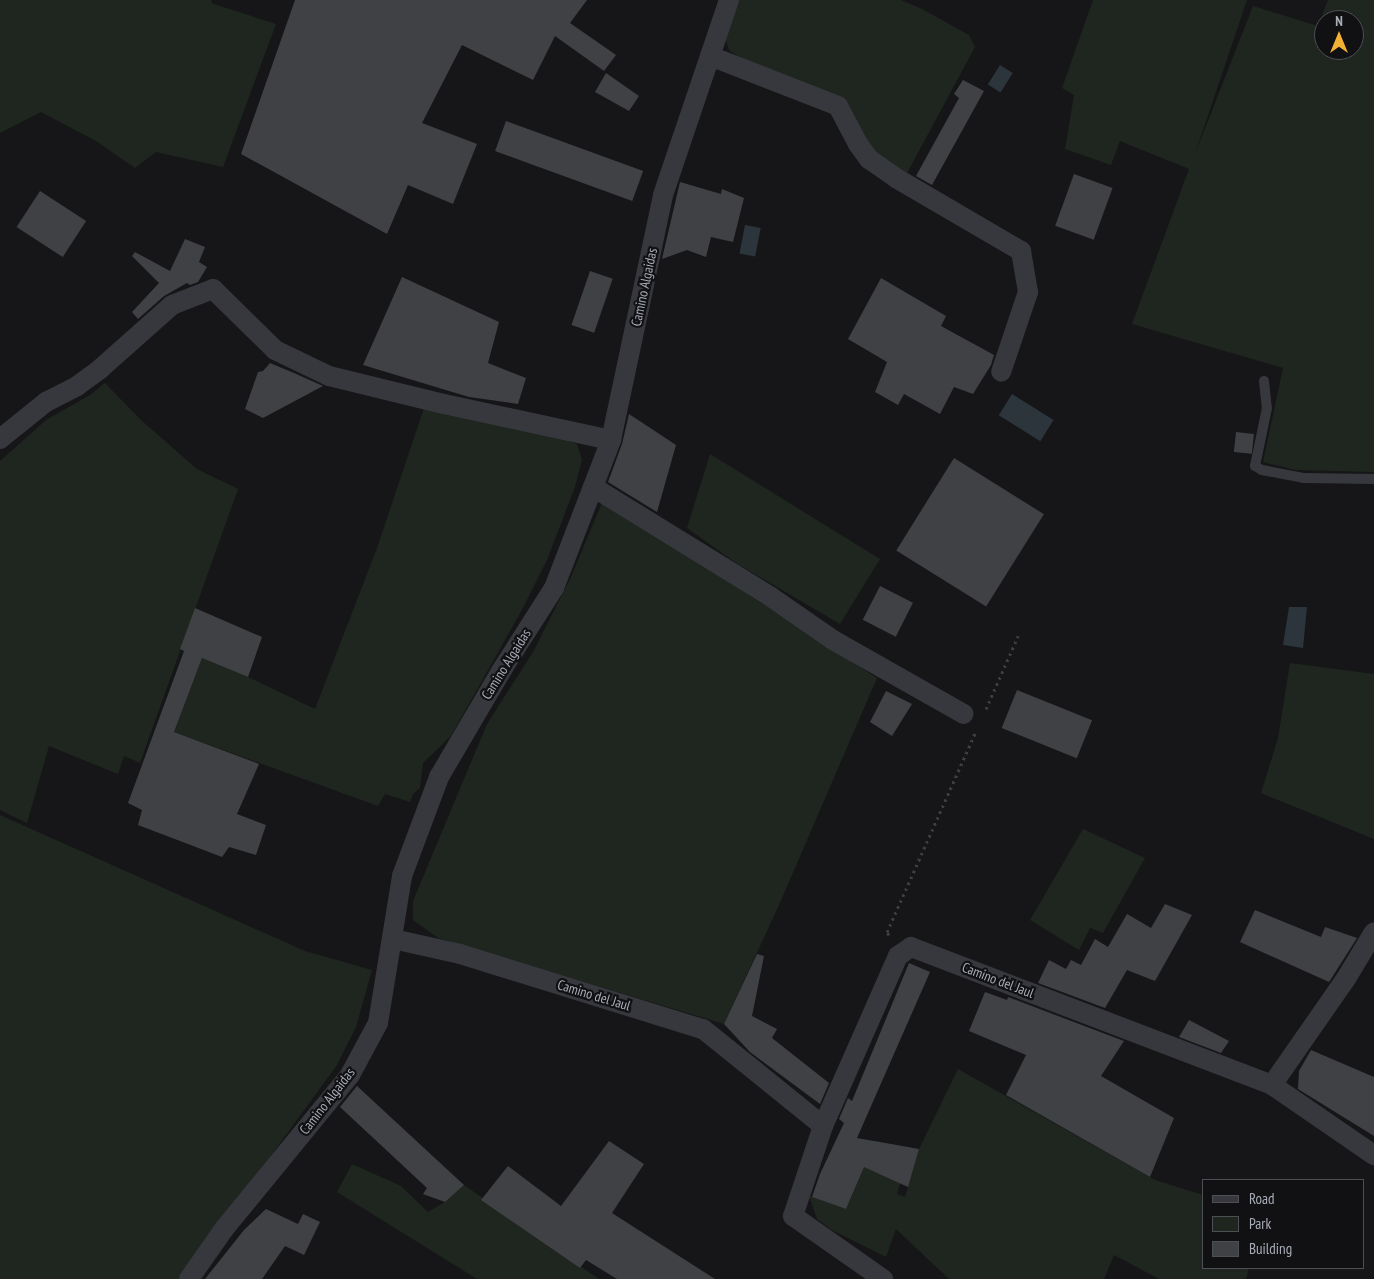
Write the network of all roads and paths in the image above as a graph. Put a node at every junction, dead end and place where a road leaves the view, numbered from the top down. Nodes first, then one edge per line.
1 (729, 0) edge
2 (710, 56) junction
3 (1001, 372) dead end
4 (1264, 380) dead end
5 (0, 439) edge
6 (611, 440) junction
7 (1374, 479) edge
8 (593, 487) junction
9 (1018, 636) dead end
10 (975, 719) junction
11 (1374, 932) edge
12 (393, 939) junction
13 (898, 956) junction
14 (1272, 1084) junction
15 (823, 1126) junction
16 (1374, 1155) edge
17 (189, 1279) edge
18 (883, 1279) edge

1 - 2 street, Camino Algaidas
2 - 3 street
2 - 6 street, Camino Algaidas
4 - 7 lane
5 - 6 street
6 - 8 street, Camino Algaidas
8 - 10 street
8 - 12 street, Camino Algaidas
9 - 10 path
10 - 13 path
11 - 14 street
12 - 15 street, Camino del Jaul
12 - 17 street, Camino Algaidas
13 - 14 street, Camino del Jaul
13 - 15 street
14 - 16 street, Camino del Jaul
15 - 18 street

